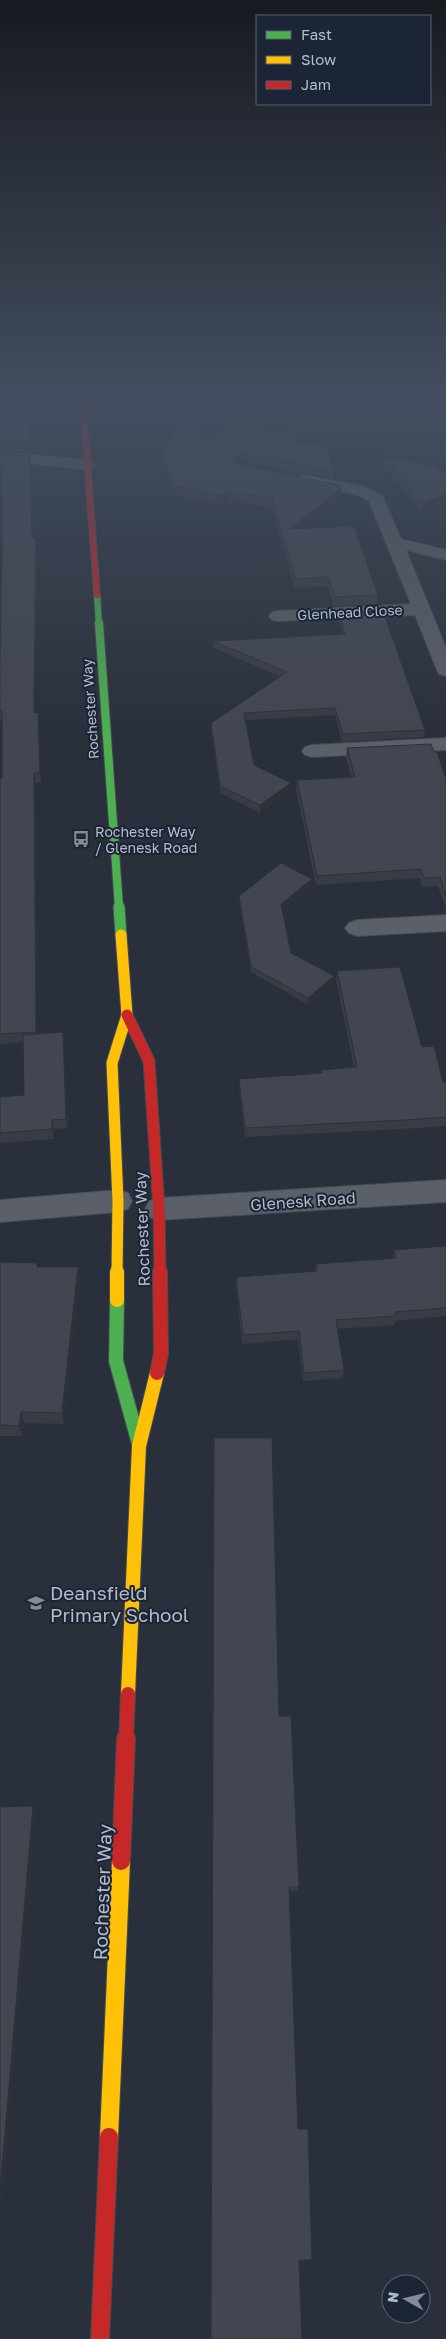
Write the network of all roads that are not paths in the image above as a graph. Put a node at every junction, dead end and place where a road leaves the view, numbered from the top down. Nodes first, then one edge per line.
1 (91, 511) edge
2 (382, 511) edge
3 (395, 543) junction
4 (446, 555) edge
5 (421, 609) junction
6 (278, 616) dead end
7 (446, 670) edge
8 (446, 744) edge
9 (312, 751) dead end
10 (446, 923) edge
11 (357, 928) dead end
12 (127, 1014) junction
13 (446, 1191) edge
14 (118, 1201) junction
15 (159, 1209) junction
16 (0, 1212) edge
17 (139, 1446) junction
18 (100, 2339) edge

1 - 12 street, Rochester Way
2 - 3 street
3 - 4 street
3 - 5 street
5 - 6 street, Glenhead Close
5 - 7 street
8 - 9 street
10 - 11 street
12 - 14 street, Rochester Way
12 - 15 street, Rochester Way
13 - 15 street, Glenesk Road
14 - 16 street
14 - 17 street, Rochester Way
15 - 17 street, Rochester Way
17 - 18 street, Rochester Way

